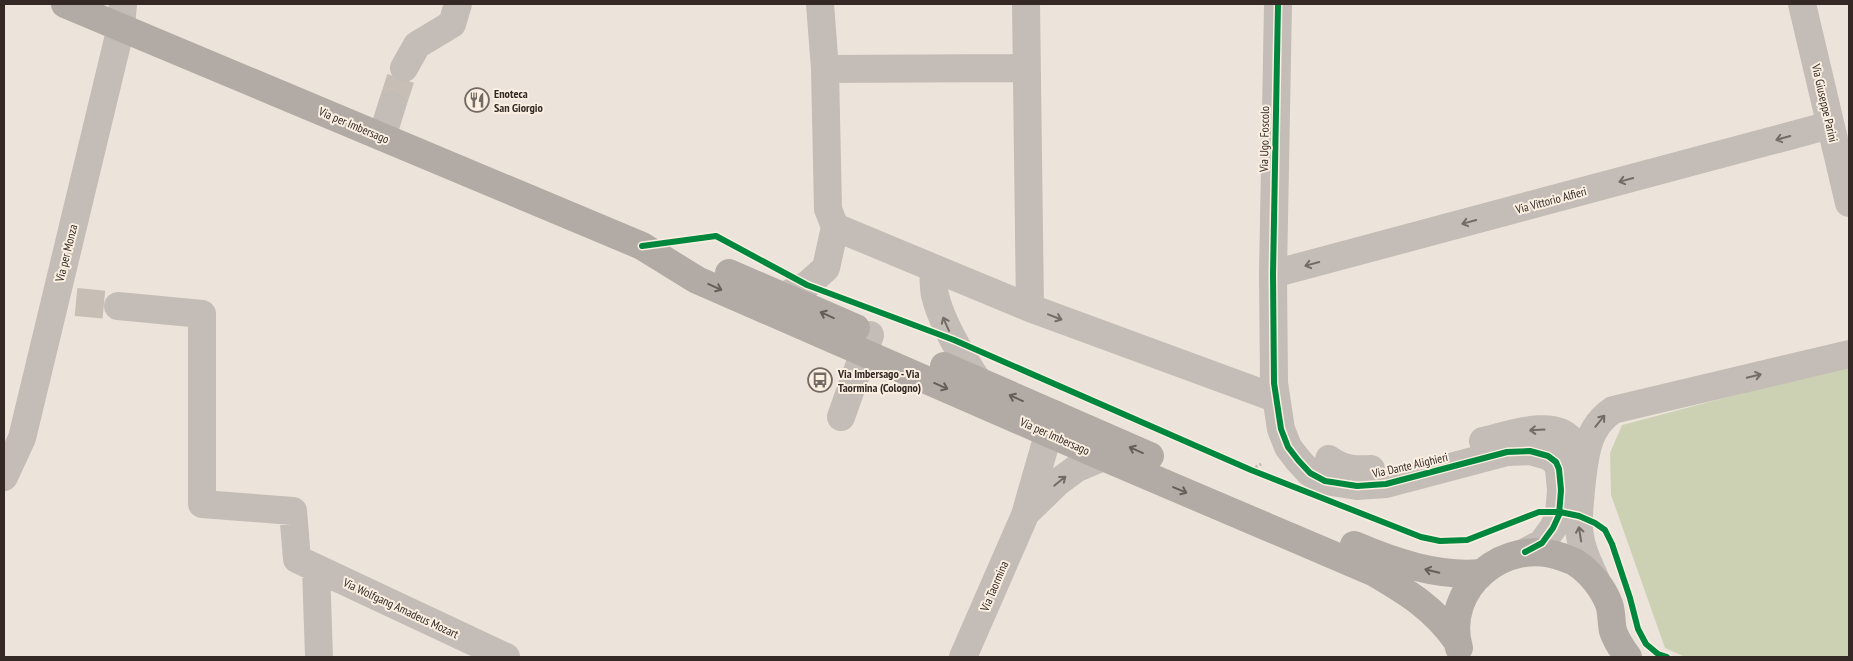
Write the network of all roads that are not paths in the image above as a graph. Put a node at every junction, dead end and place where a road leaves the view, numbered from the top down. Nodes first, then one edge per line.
1 (65, 4) edge
2 (458, 4) edge
3 (820, 4) edge
4 (1026, 4) edge
5 (1278, 4) edge
6 (1802, 4) edge
7 (122, 15) edge
8 (404, 68) tunnel mouth
9 (1026, 68) junction
10 (825, 69) junction
11 (392, 105) tunnel mouth
12 (1830, 125) junction
13 (382, 137) junction
14 (1849, 203) edge
15 (835, 227) junction
16 (642, 246) junction
17 (933, 268) junction
18 (1273, 274) junction
19 (784, 296) junction
20 (118, 306) tunnel mouth
21 (1030, 308) junction
22 (867, 343) junction
23 (1849, 354) edge
24 (978, 381) junction
25 (1275, 398) junction
26 (841, 417) dead end
27 (1051, 424) junction
28 (1103, 457) junction
29 (1584, 466) junction
30 (4, 477) edge
31 (1343, 484) junction
32 (1025, 514) junction
33 (1524, 552) junction
34 (306, 563) junction
35 (1481, 573) junction
36 (1596, 580) junction
37 (1613, 631) junction
38 (1459, 649) edge
39 (319, 657) edge
40 (506, 657) edge
41 (963, 657) edge
42 (1609, 657) edge
43 (1628, 657) edge

1 - 7 main road, Via per Imbersago
2 - 8 street
3 - 10 street
4 - 9 street
5 - 18 street, Via Ugo Foscolo
6 - 12 street, Via Giuseppe Parini
7 - 13 main road, Via per Imbersago
7 - 30 street, Via per Monza
9 - 10 street
9 - 21 street
10 - 15 street
11 - 13 street
12 - 14 street, Via Giuseppe Parini
12 -> 18 street, Via Vittorio Alfieri
13 - 16 main road, Via per Imbersago
15 - 17 street
15 - 19 street
16 - 19 main road, Via per Imbersago
16 -> 22 main road, Via per Imbersago
17 - 21 street
24 -> 17 street
18 - 25 street, Via Dante Alighieri
22 -> 19 main road, Via per Imbersago
20 - 34 street
21 -> 25 street
22 - 24 main road, Via per Imbersago
22 - 26 street
22 -> 27 main road, Via per Imbersago
29 -> 23 street
27 -> 24 main road, Via per Imbersago
25 - 31 street, Via Dante Alighieri
27 - 28 main road, Via per Imbersago
27 - 32 street, Via Taormina
35 -> 27 main road, Via per Imbersago
32 -> 28 street, Via Taormina
28 -> 38 main road, Via per Imbersago
29 -> 31 street, Via Dante Alighieri
36 -> 29 street
31 - 33 street, Via Dante Alighieri
32 - 41 street, Via Taormina
33 - 35 main road, Via per Imbersago
33 - 36 main road, Via per Imbersago
34 - 39 street
34 - 40 street, Via Wolfgang Amadeus Mozart
35 - 38 main road, Via per Imbersago
36 - 37 main road, Via per Imbersago
37 - 42 main road, Via per Imbersago
37 - 43 main road, Via per Imbersago

